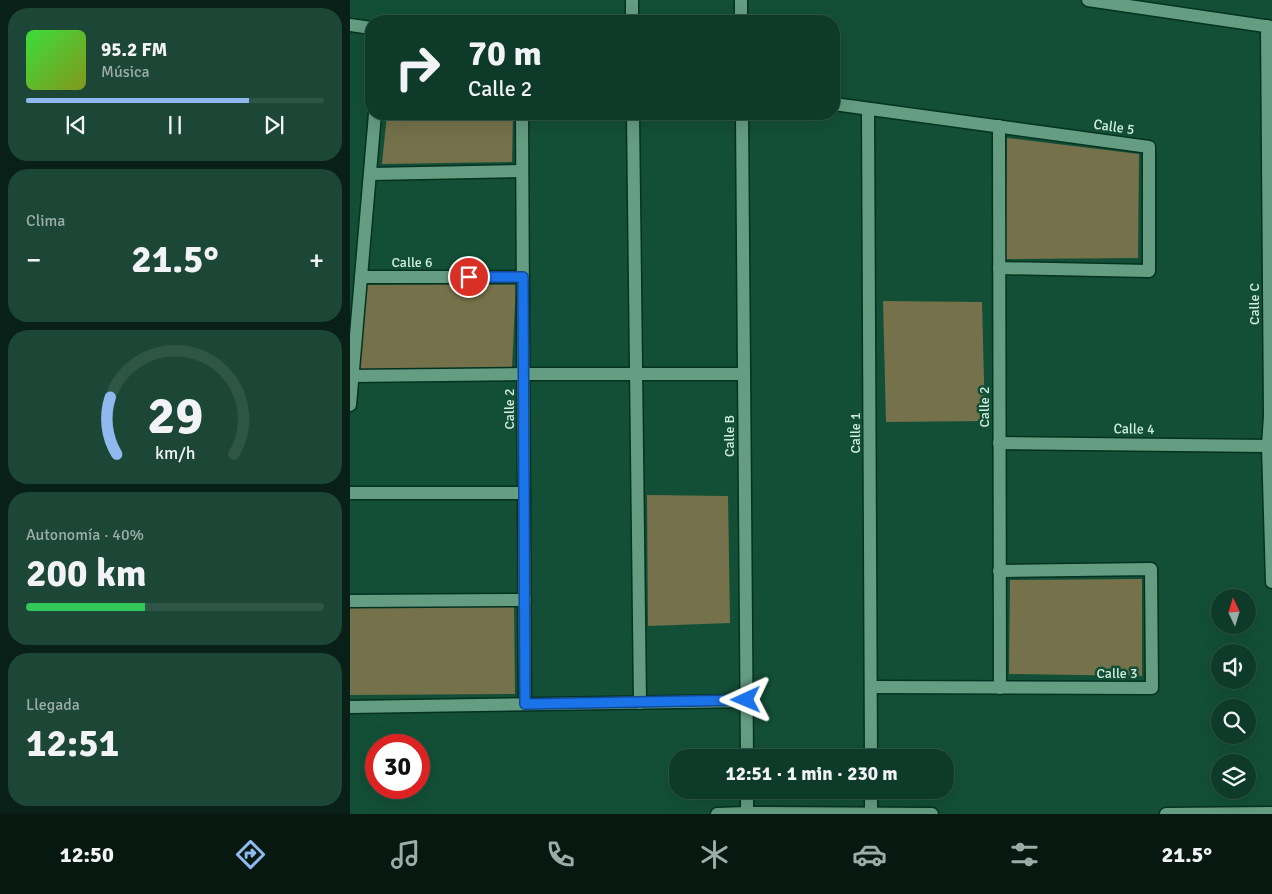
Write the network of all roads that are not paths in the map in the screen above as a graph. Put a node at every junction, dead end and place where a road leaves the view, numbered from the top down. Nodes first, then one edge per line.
1 (632, 0) edge
2 (741, 0) edge
3 (1088, 0) edge
4 (632, 15) edge
5 (741, 15) edge
6 (350, 26) edge
7 (365, 27) edge
8 (1269, 27) edge
9 (840, 105) edge
10 (868, 109) junction
11 (374, 120) edge
12 (522, 120) edge
13 (633, 120) edge
14 (742, 120) edge
15 (999, 126) junction
16 (522, 171) junction
17 (370, 174) junction
18 (999, 268) junction
19 (361, 277) junction
20 (523, 277) junction
21 (524, 374) junction
22 (636, 374) junction
23 (744, 374) junction
24 (351, 376) edge
25 (350, 405) edge
26 (999, 443) junction
27 (1268, 446) junction
28 (350, 492) edge
29 (524, 492) junction
30 (999, 571) junction
31 (1272, 582) edge
32 (525, 600) junction
33 (350, 601) edge
34 (871, 687) junction
35 (1000, 688) junction
36 (746, 700) junction
37 (640, 702) junction
38 (525, 704) junction
39 (350, 707) edge
40 (747, 749) edge
41 (871, 749) edge
42 (747, 799) edge
43 (871, 799) edge
44 (1272, 812) edge
45 (747, 813) edge
46 (717, 814) edge
47 (871, 814) edge
48 (932, 814) edge
49 (1166, 814) edge

1 - 4 street
2 - 5 street
3 - 8 street
6 - 7 street
8 - 27 street, Calle C
9 - 10 street, Calle 5
10 - 15 street, Calle 5
10 - 34 street, Calle 1
11 - 17 street
12 - 16 street, Calle 2
13 - 22 street
14 - 23 street, Calle B
15 - 18 street, Calle 2
15 - 18 street, Calle 5
16 - 17 street
16 - 20 street, Calle 2
17 - 19 street
18 - 26 street, Calle 2
19 - 20 street, Calle 6
19 - 24 street
20 - 21 street, Calle 2
21 - 22 street
21 - 24 street
21 - 29 street, Calle 2
22 - 23 street
22 - 37 street
23 - 36 street, Calle B
24 - 25 street
26 - 27 street, Calle 4
26 - 30 street, Calle 2
27 - 31 street, Calle C
28 - 29 street
29 - 32 street, Calle 2
30 - 35 street, Calle 2
30 - 35 street, Calle 3
32 - 33 street
32 - 38 street, Calle 2
34 - 35 street, Calle 3
34 - 41 street, Calle 1
36 - 37 street
36 - 40 street, Calle B
37 - 38 street
38 - 39 street
42 - 45 street
43 - 47 street
44 - 49 street
45 - 46 street
45 - 47 street
47 - 48 street

